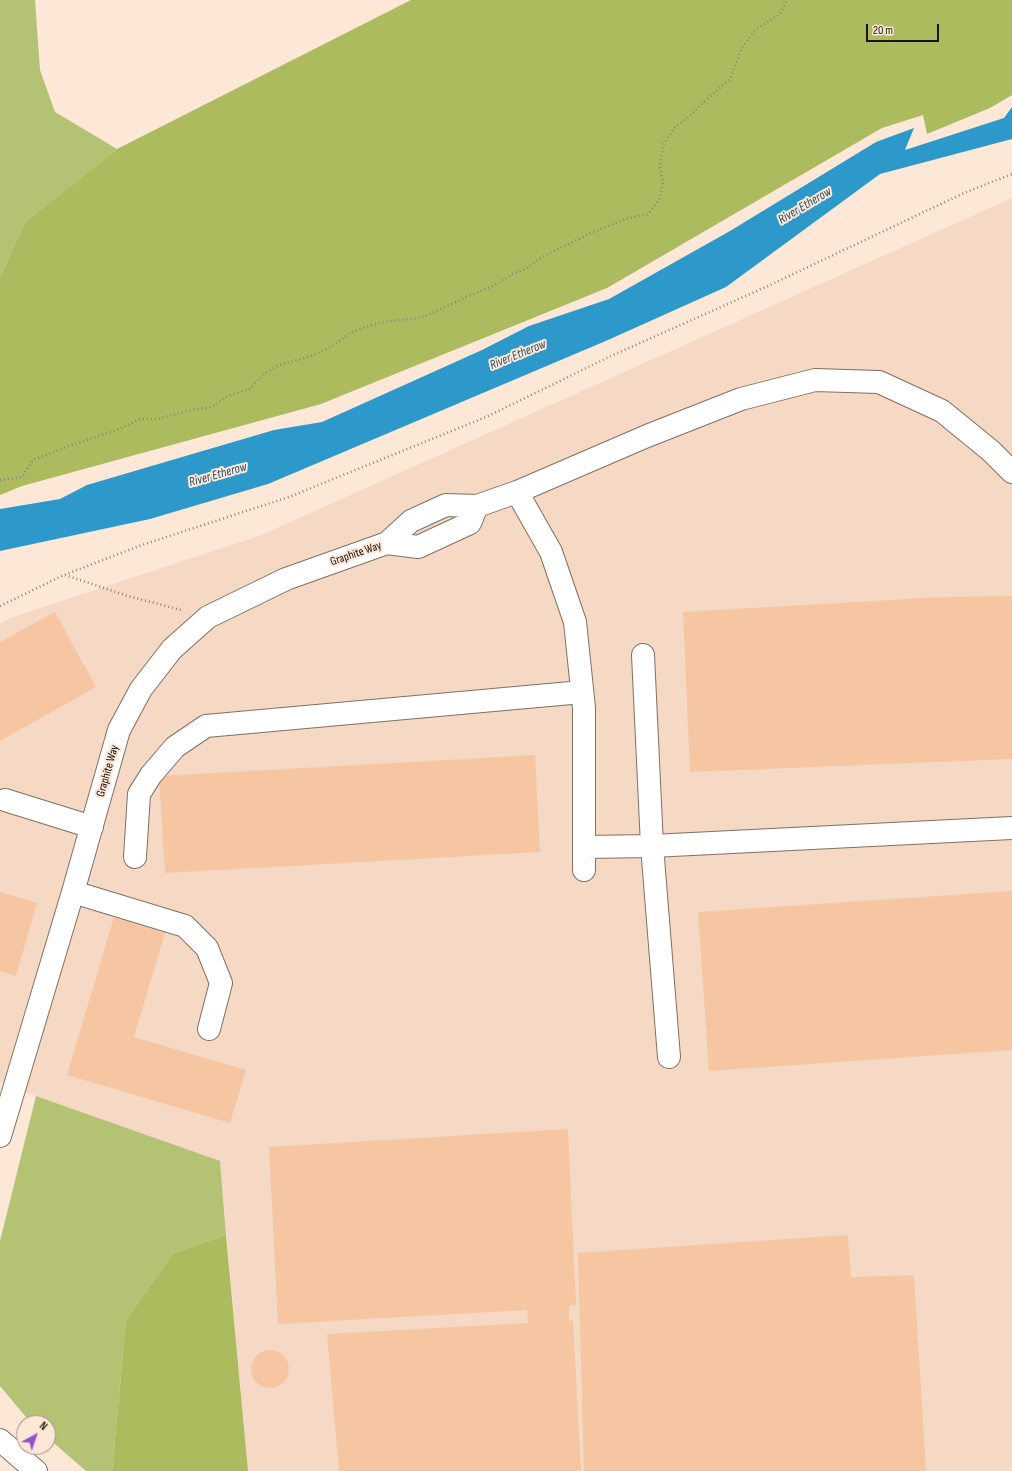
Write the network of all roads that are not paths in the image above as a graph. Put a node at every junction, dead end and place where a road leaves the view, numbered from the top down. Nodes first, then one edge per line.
1 (1012, 472) edge
2 (517, 492) junction
3 (643, 655) dead end
4 (582, 692) junction
5 (5, 800) dead end
6 (92, 827) junction
7 (1012, 828) edge
8 (652, 846) junction
9 (584, 847) junction
10 (135, 857) dead end
11 (584, 870) dead end
12 (73, 892) junction
13 (209, 1029) dead end
14 (669, 1057) dead end
15 (0, 1136) edge
16 (1, 1440) edge
17 (36, 1471) edge

1 - 2 street
2 - 4 street
2 - 6 street, Graphite Way
3 - 8 street
4 - 9 street
4 - 10 street
5 - 6 street
6 - 12 street, Graphite Way
7 - 8 street
8 - 9 street
8 - 14 street
9 - 11 street
12 - 13 street
12 - 15 street, Graphite Way
16 - 17 street

